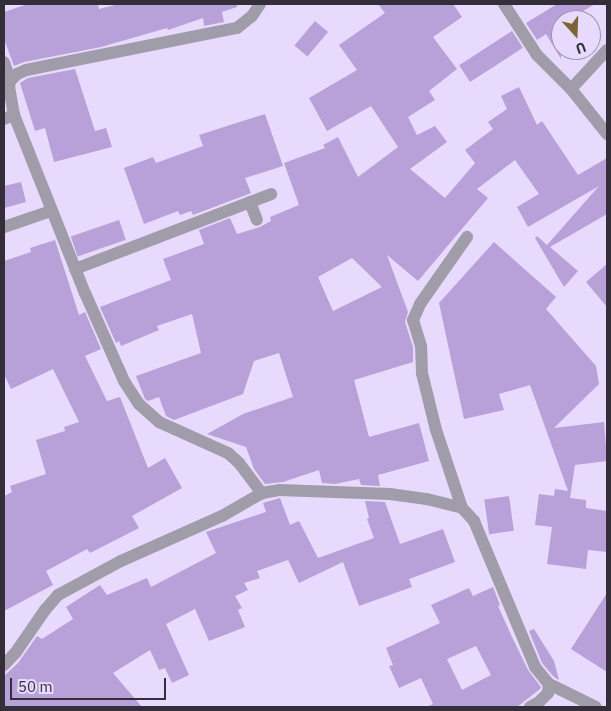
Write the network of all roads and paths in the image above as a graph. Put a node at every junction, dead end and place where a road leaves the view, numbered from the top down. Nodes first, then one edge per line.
1 (260, 4) edge
2 (504, 4) edge
3 (607, 50) edge
4 (4, 62) edge
5 (10, 81) junction
6 (571, 88) junction
7 (9, 117) edge
8 (607, 134) edge
9 (271, 194) dead end
10 (250, 202) junction
11 (51, 211) junction
12 (257, 220) dead end
13 (4, 227) edge
14 (467, 237) dead end
15 (75, 269) junction
16 (262, 493) junction
17 (462, 508) junction
18 (4, 665) edge
19 (549, 684) junction
20 (530, 707) edge
21 (596, 707) edge

1 - 5 street
2 - 6 street
3 - 6 street
4 - 5 street
5 - 7 street
6 - 8 street
7 - 11 street
9 - 10 street
10 - 12 street
10 - 15 street
11 - 13 street
11 - 15 street
14 - 17 street
15 - 16 street
16 - 17 street
16 - 18 street
17 - 19 street
19 - 20 street
19 - 21 street

